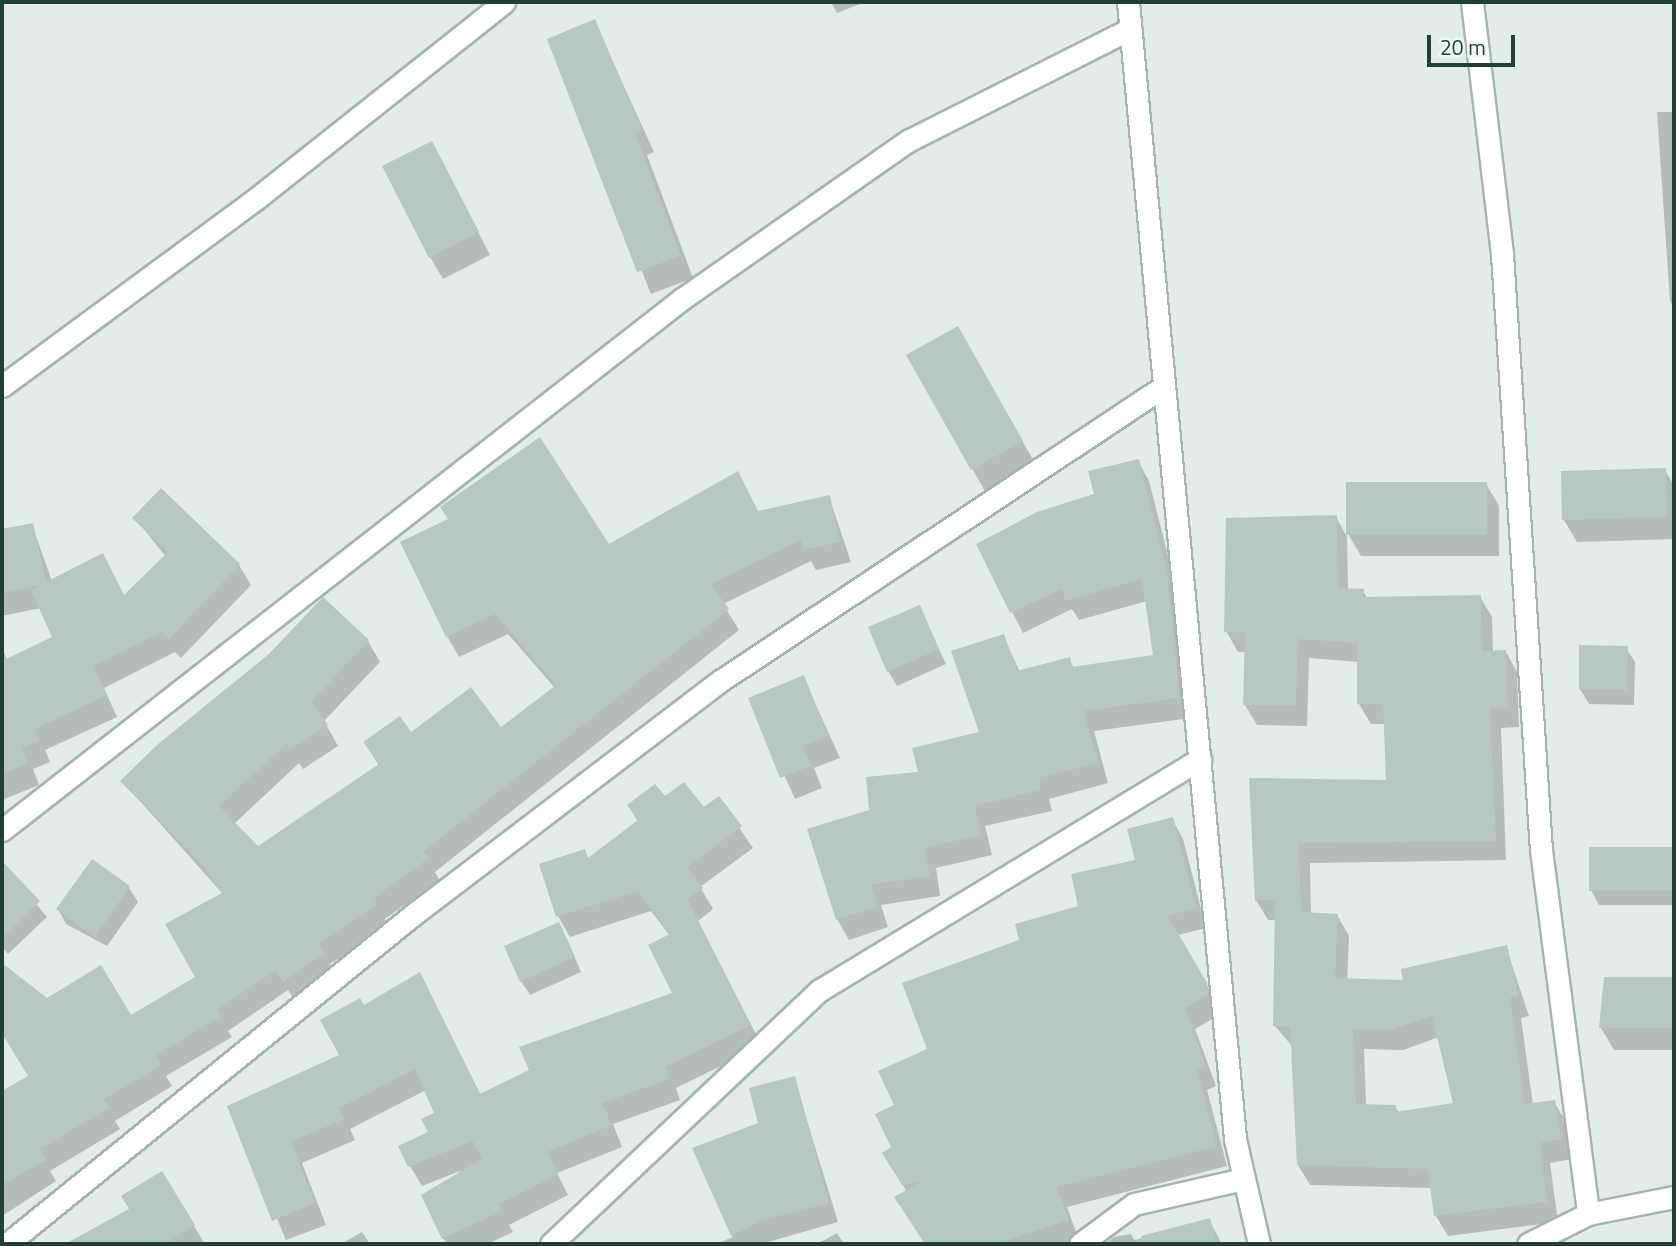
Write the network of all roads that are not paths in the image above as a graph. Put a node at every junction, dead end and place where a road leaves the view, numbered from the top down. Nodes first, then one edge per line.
1 (504, 2) edge
2 (1128, 2) edge
3 (1472, 2) edge
4 (1130, 29) junction
5 (2, 386) edge
6 (1163, 387) junction
7 (1200, 759) junction
8 (2, 830) edge
9 (1244, 1179) junction
10 (1674, 1197) edge
11 (1588, 1214) junction
12 (7, 1244) edge
13 (551, 1244) edge
14 (1080, 1244) edge
15 (1259, 1244) edge
16 (1528, 1244) edge

1 - 5 street
2 - 4 street
3 - 11 street
4 - 6 street
4 - 8 street
6 - 7 street
6 - 12 street
7 - 9 street
7 - 13 street
9 - 14 street
9 - 15 street
10 - 11 street
11 - 16 street

